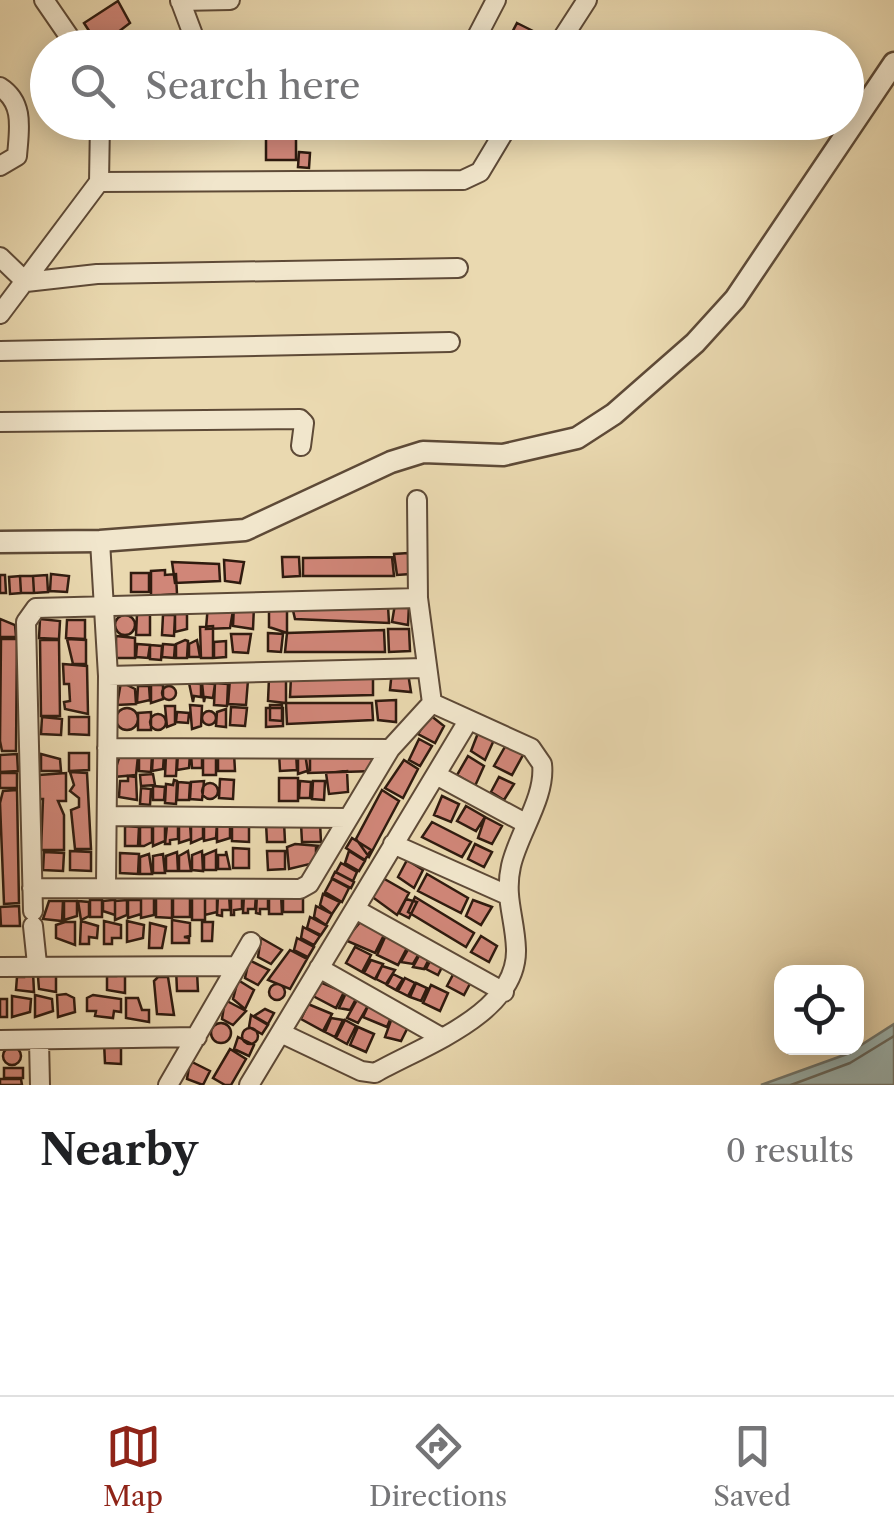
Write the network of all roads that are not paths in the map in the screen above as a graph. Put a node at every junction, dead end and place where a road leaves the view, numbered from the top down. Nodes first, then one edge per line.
1 (44, 0) edge
2 (230, 0) edge
3 (496, 0) edge
4 (587, 0) edge
5 (180, 1) edge
6 (65, 30) edge
7 (191, 30) edge
8 (480, 30) edge
9 (568, 30) edge
10 (894, 64) edge
11 (0, 87) edge
12 (864, 108) edge
13 (100, 140) edge
14 (499, 140) edge
15 (843, 140) edge
16 (0, 166) edge
17 (99, 182) junction
18 (0, 257) edge
19 (458, 268) dead end
20 (26, 282) junction
21 (0, 314) edge
22 (450, 342) dead end
23 (0, 350) edge
24 (0, 422) edge
25 (300, 446) dead end
26 (417, 500) dead end
27 (0, 542) edge
28 (100, 542) junction
29 (418, 598) junction
30 (103, 607) junction
31 (424, 668) junction
32 (108, 676) junction
33 (432, 704) junction
34 (468, 721) junction
35 (108, 748) junction
36 (390, 749) junction
37 (438, 776) junction
38 (109, 816) junction
39 (347, 818) junction
40 (526, 823) junction
41 (394, 844) junction
42 (106, 885) junction
43 (32, 888) junction
44 (505, 894) junction
45 (355, 909) junction
46 (252, 942) dead end
47 (37, 964) junction
48 (236, 966) junction
49 (0, 967) edge
50 (319, 968) junction
51 (504, 992) junction
52 (281, 1032) junction
53 (439, 1036) junction
54 (197, 1037) junction
55 (0, 1040) edge
56 (40, 1041) junction
57 (40, 1085) edge
58 (168, 1085) edge
59 (249, 1085) edge

1 - 6 street
2 - 5 street
3 - 8 street
4 - 9 street
5 - 7 street
10 - 12 street
11 - 16 street
13 - 17 street
14 - 17 street
15 - 28 street
17 - 20 street
18 - 20 street
19 - 20 street
20 - 21 street
22 - 23 street
24 - 25 street
26 - 29 street
27 - 28 street
28 - 30 street
29 - 30 street
29 - 31 street
30 - 32 street
30 - 43 street
31 - 32 street
31 - 33 street
32 - 35 street
33 - 34 street
33 - 36 street
34 - 37 street
34 - 40 street
35 - 36 street
35 - 38 street
36 - 39 street
37 - 40 street
37 - 41 street
38 - 39 street
38 - 42 street
39 - 42 street
40 - 44 street
41 - 44 street
41 - 45 street
42 - 43 street
43 - 47 street
44 - 51 street
45 - 50 street
45 - 51 street
46 - 48 street
47 - 48 street
47 - 49 street
48 - 54 street
50 - 52 street
50 - 53 street
51 - 53 street
52 - 53 street
52 - 59 street
54 - 56 street
54 - 58 street
55 - 56 street
56 - 57 street

